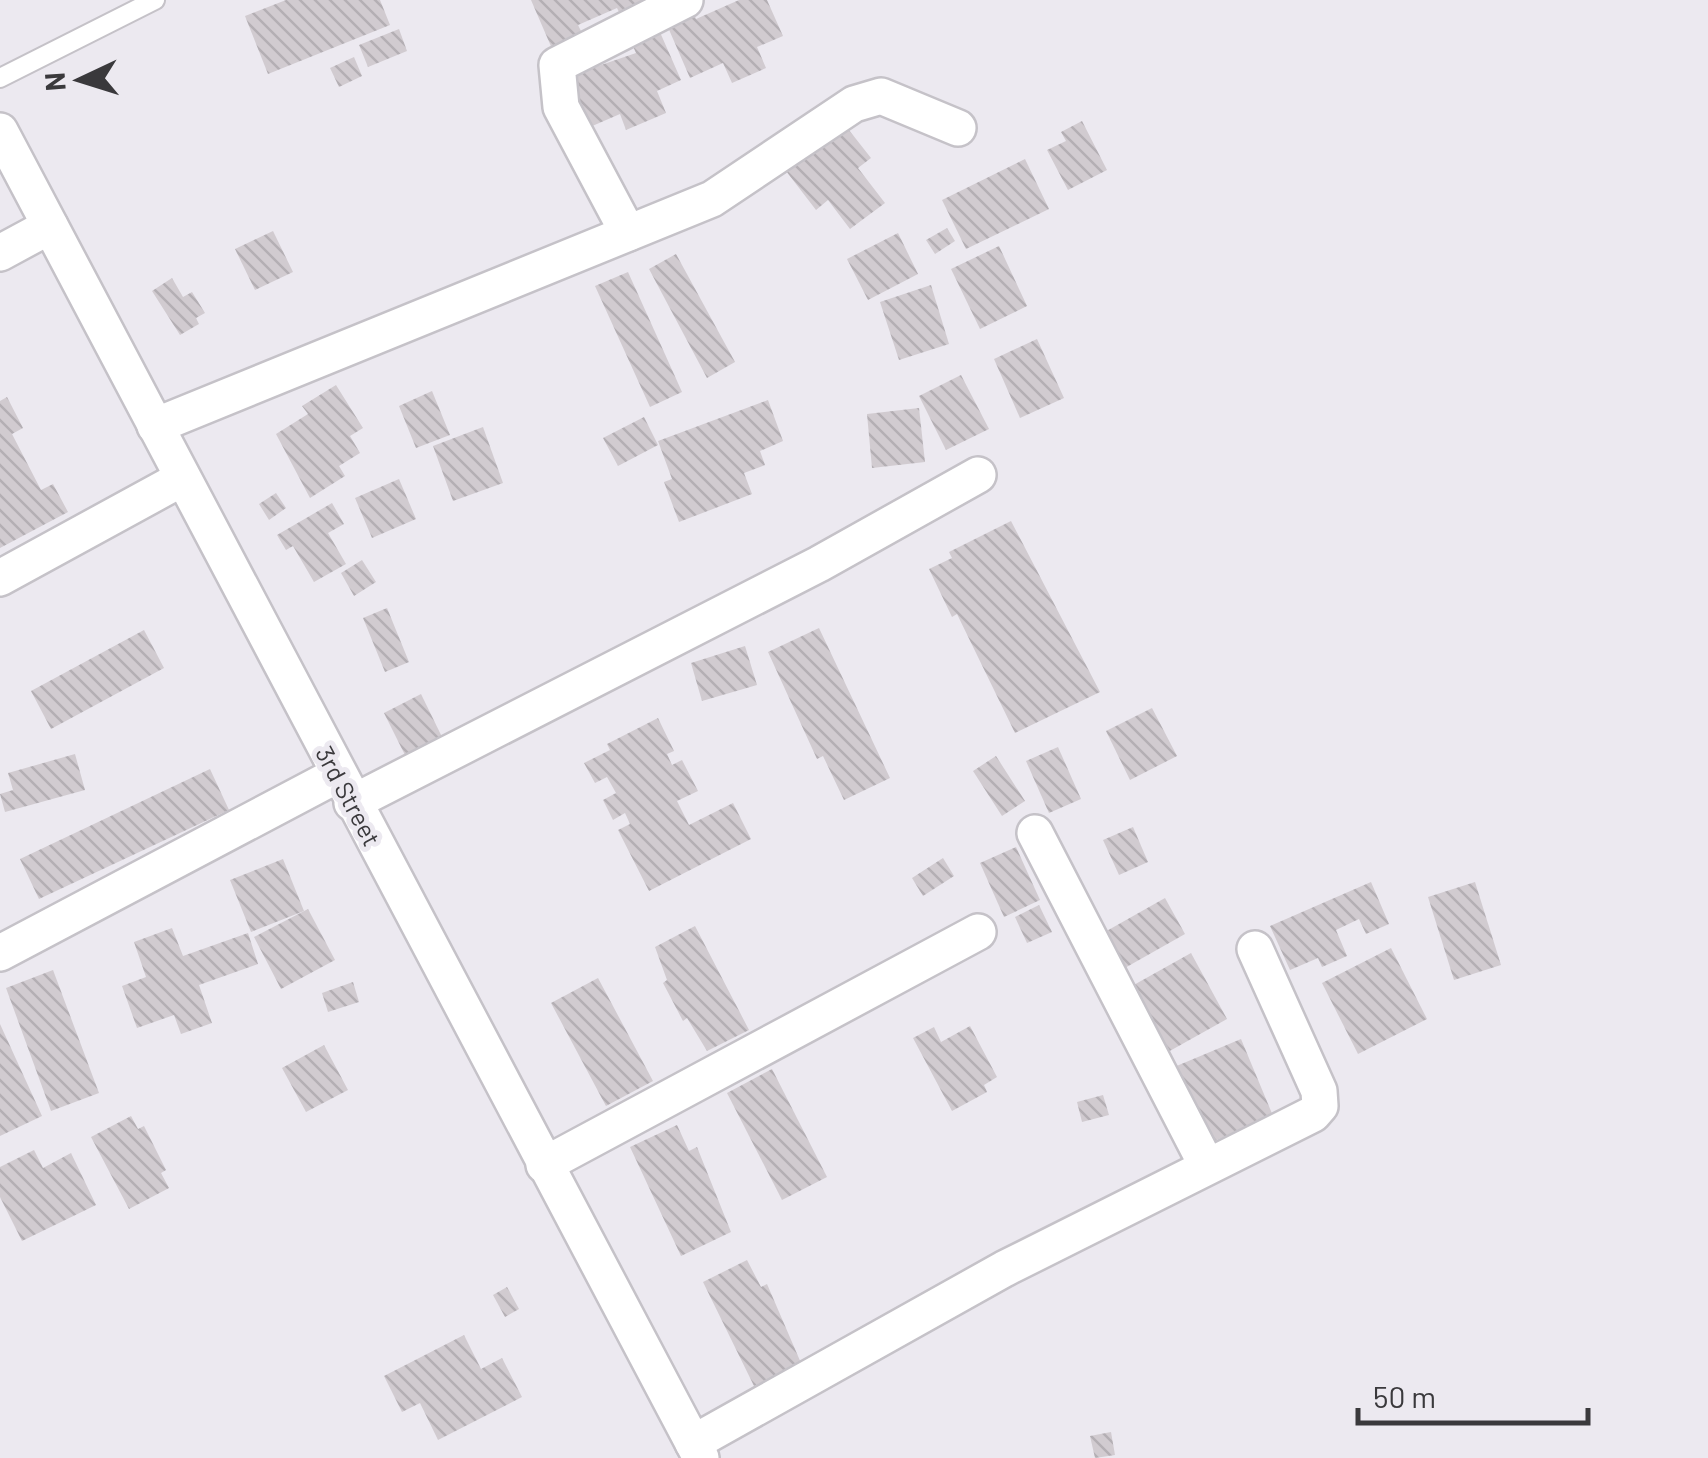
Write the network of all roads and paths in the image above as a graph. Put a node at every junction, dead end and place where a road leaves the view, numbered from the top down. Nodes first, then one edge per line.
1 (155, 0) edge
2 (685, 0) edge
3 (0, 78) edge
4 (958, 128) dead end
5 (0, 131) edge
6 (50, 226) junction
7 (628, 233) junction
8 (0, 254) edge
9 (155, 426) junction
10 (978, 475) dead end
11 (181, 479) junction
12 (0, 578) edge
13 (345, 789) junction
14 (1035, 833) dead end
15 (978, 932) dead end
16 (1254, 949) dead end
17 (0, 953) edge
18 (544, 1165) junction
19 (1207, 1166) junction
20 (697, 1450) edge

1 - 3 lane
2 - 7 street
4 - 7 street
5 - 6 street, 3rd Street
6 - 8 street
6 - 9 street, 3rd Street
7 - 9 street
9 - 11 street, 3rd Street
10 - 13 street
11 - 12 street
11 - 13 street, 3rd Street
13 - 17 street
13 - 18 street, 3rd Street
14 - 19 street
15 - 18 street
16 - 19 street
18 - 20 street, 3rd Street
19 - 20 street

